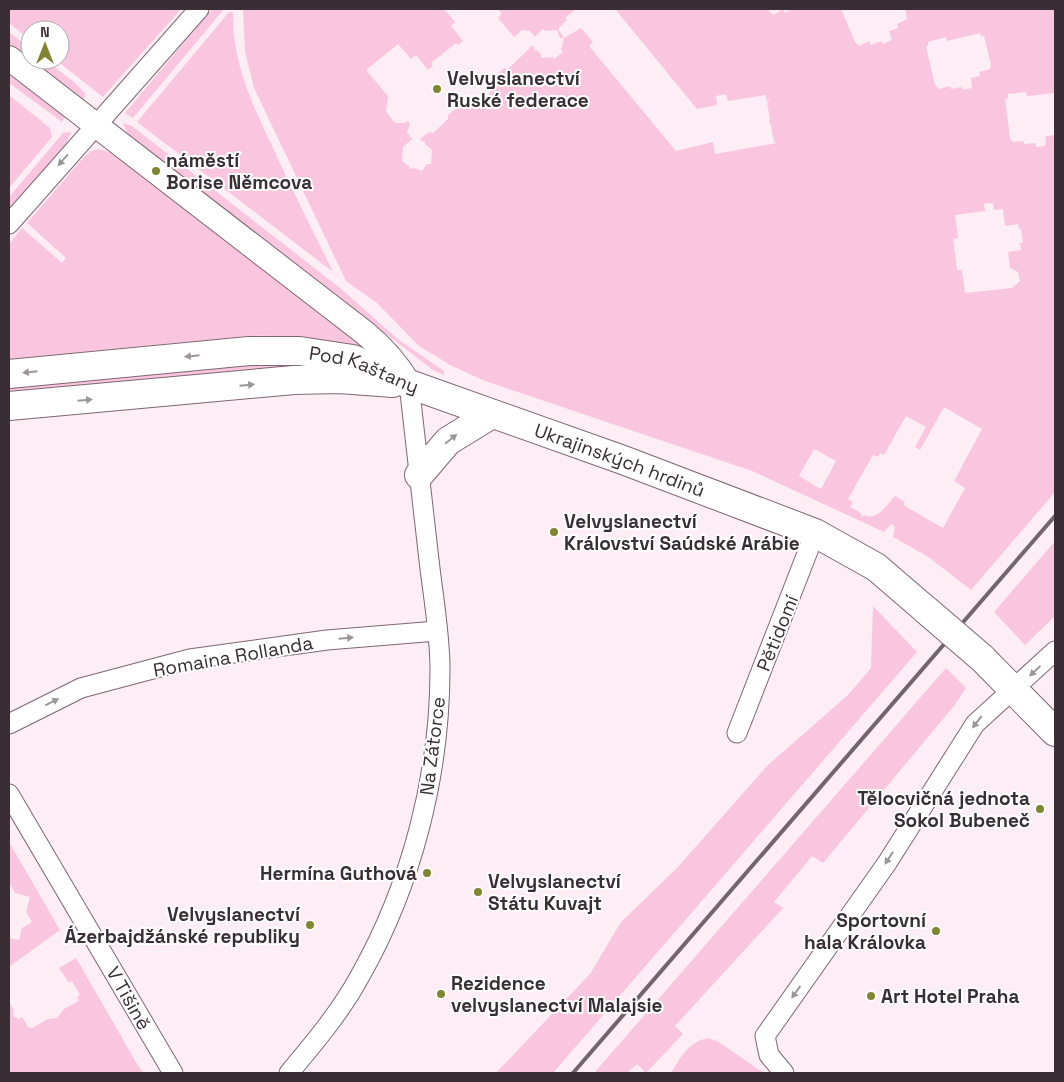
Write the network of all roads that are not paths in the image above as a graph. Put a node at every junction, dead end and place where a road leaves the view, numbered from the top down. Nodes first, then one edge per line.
1 (200, 9) edge
2 (9, 58) edge
3 (97, 125) junction
4 (9, 224) edge
5 (9, 374) edge
6 (409, 384) junction
7 (9, 406) edge
8 (492, 414) junction
9 (419, 475) junction
10 (816, 533) junction
11 (437, 631) junction
12 (1055, 651) edge
13 (1014, 691) junction
14 (9, 724) edge
15 (1055, 732) edge
16 (737, 733) dead end
17 (9, 794) edge
18 (173, 1073) edge
19 (289, 1073) edge
20 (784, 1073) edge

1 - 3 street
2 - 3 street
3 -> 4 street
3 - 6 street
6 -> 5 main road, Pod Kaštany
7 -> 6 main road, Pod Kaštany
6 - 8 main road, Ukrajinských hrdinů
6 - 9 street, Na Zátorce
9 -> 8 main road
8 - 10 main road, Ukrajinských hrdinů
9 - 11 street, Na Zátorce
10 - 13 main road, Ukrajinských hrdinů, bridge
10 - 16 street, Pětidomí
14 -> 11 street, Romaina Rollanda
11 - 19 street, Na Zátorce
12 -> 13 street
13 - 15 main road, Ukrajinských hrdinů
13 -> 20 street
17 - 18 street, V Tišině

